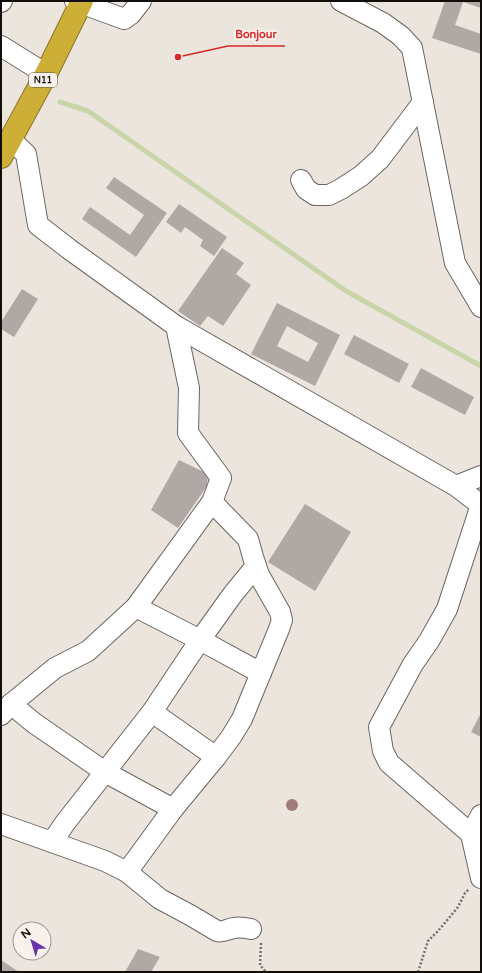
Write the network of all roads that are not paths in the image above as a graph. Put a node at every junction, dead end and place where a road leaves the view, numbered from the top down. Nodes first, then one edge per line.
1 (141, 1) edge
2 (341, 1) edge
3 (79, 2) edge
4 (1, 46) edge
5 (46, 74) junction
6 (423, 102) junction
7 (6, 149) edge
8 (301, 180) dead end
9 (481, 307) edge
10 (176, 326) junction
11 (481, 476) edge
12 (456, 486) junction
13 (212, 502) junction
14 (256, 566) junction
15 (136, 607) junction
16 (200, 640) junction
17 (261, 673) junction
18 (6, 709) edge
19 (152, 712) junction
20 (216, 757) junction
21 (105, 772) junction
22 (173, 809) junction
23 (481, 815) edge
24 (1, 824) edge
25 (476, 837) edge
26 (52, 842) junction
27 (127, 872) junction
28 (481, 877) edge
29 (251, 929) road end

1 - 3 street
2 - 6 street
3 - 5 highway, N11
4 - 5 street
5 - 7 highway, N11
6 - 8 street
6 - 9 street
7 - 10 street
10 - 12 street
10 - 13 street
11 - 12 street
12 - 25 street
13 - 14 street
13 - 15 street
14 - 16 street
14 - 17 street
15 - 16 street
15 - 18 street
16 - 17 street
16 - 19 street
17 - 20 street
18 - 21 street
19 - 20 street
19 - 21 street
20 - 22 street
21 - 22 street
21 - 26 street
22 - 27 street
23 - 25 street
24 - 26 street
25 - 28 street
26 - 27 street
27 - 29 street

